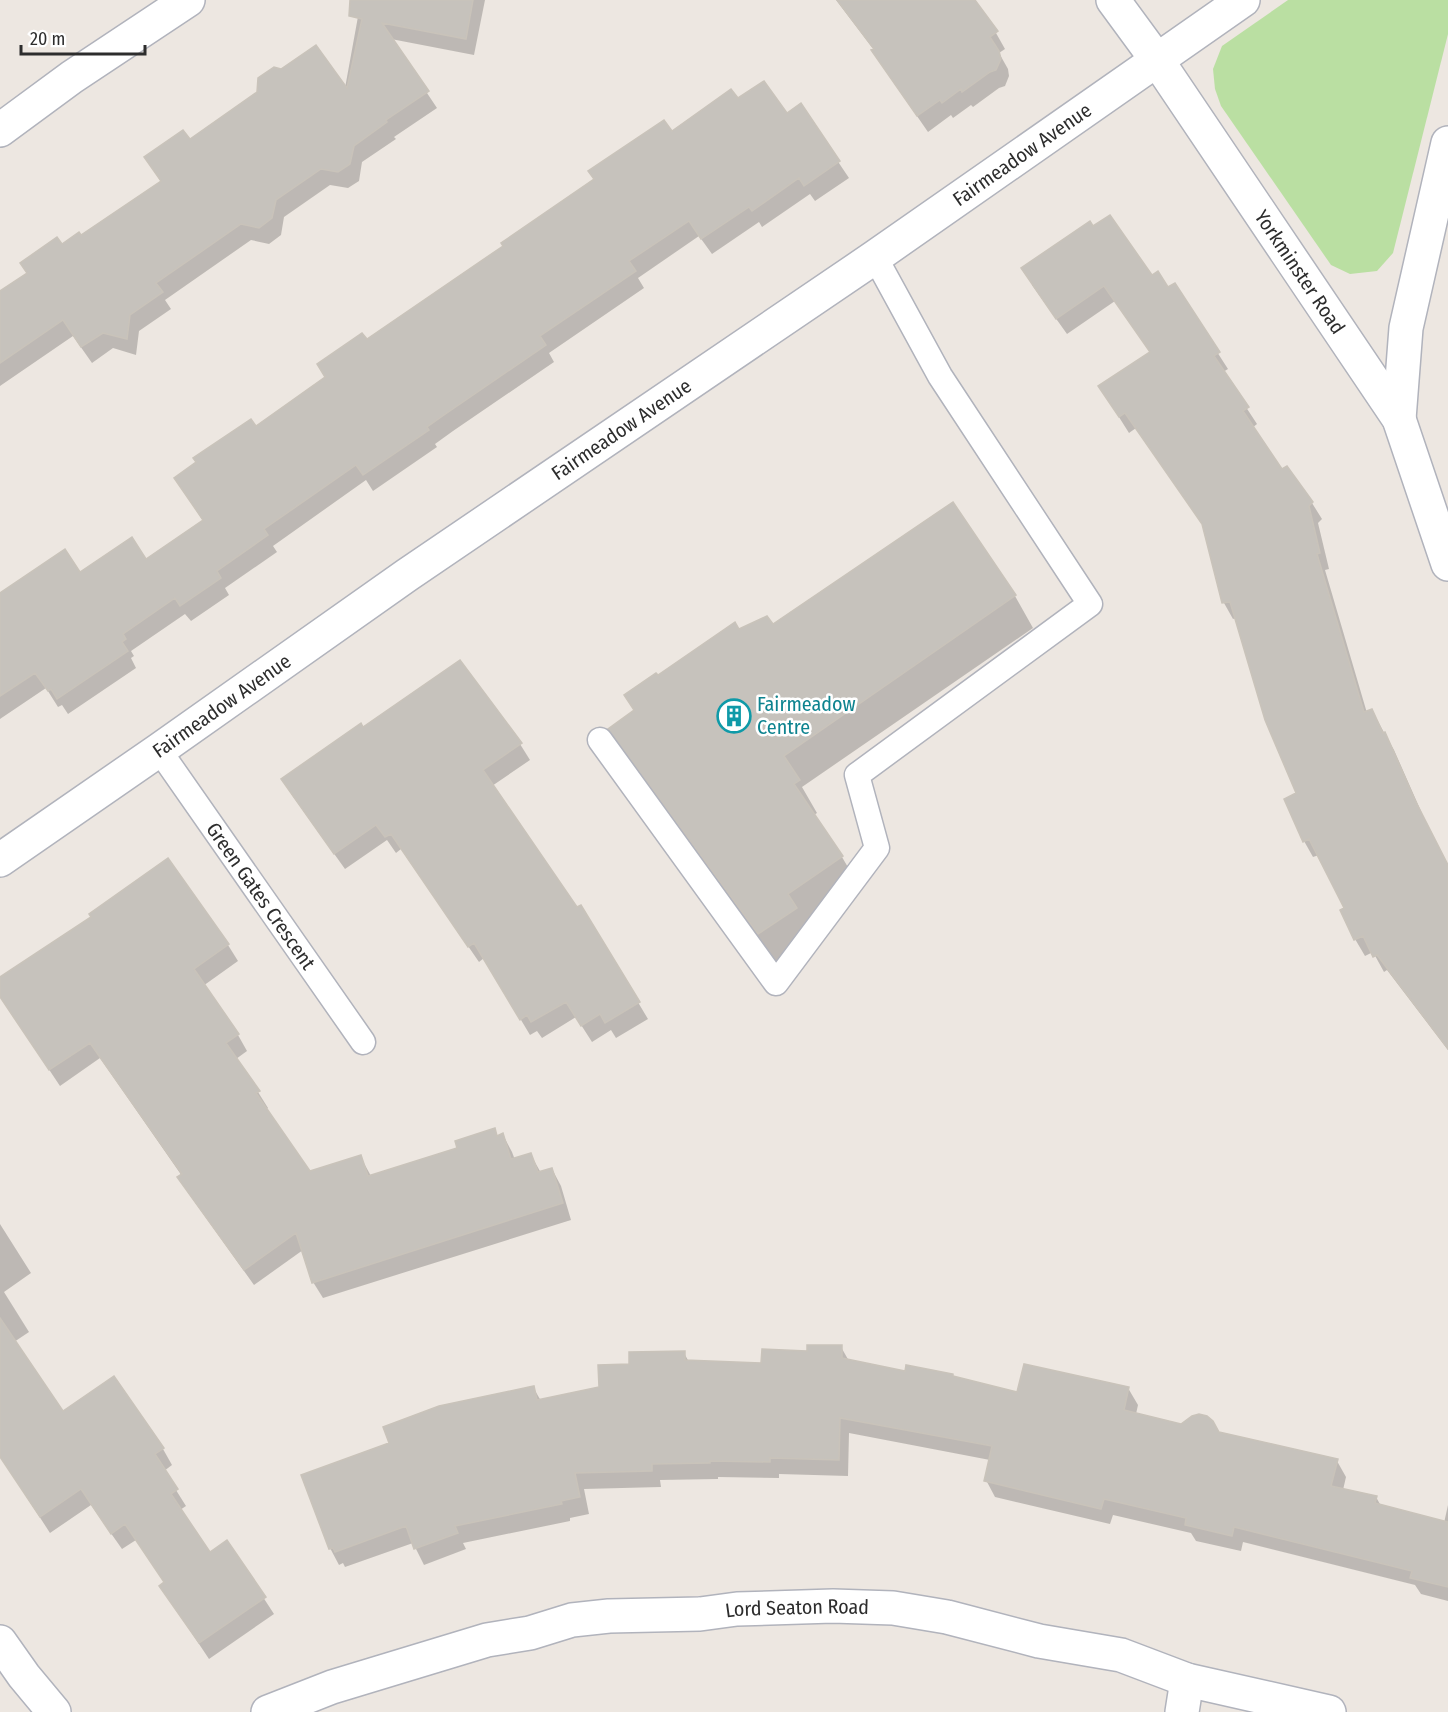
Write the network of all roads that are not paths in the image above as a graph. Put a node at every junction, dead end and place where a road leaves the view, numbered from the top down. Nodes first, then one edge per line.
1 (188, 0) edge
2 (1113, 0) edge
3 (1244, 0) edge
4 (1157, 60) junction
5 (0, 130) edge
6 (1448, 143) edge
7 (875, 257) junction
8 (1399, 419) junction
9 (1448, 564) edge
10 (600, 740) dead end
11 (159, 750) junction
12 (0, 860) edge
13 (363, 1042) dead end
14 (0, 1642) edge
15 (1187, 1680) junction
16 (54, 1712) edge
17 (268, 1712) edge
18 (1182, 1712) edge
19 (1329, 1712) edge

1 - 5 street
2 - 4 street, Yorkminster Road
3 - 4 street, Fairmeadow Avenue
4 - 7 street, Fairmeadow Avenue
4 - 8 street, Yorkminster Road
6 - 8 street
7 - 10 lane
7 - 11 street, Fairmeadow Avenue
8 - 9 street, Yorkminster Road
11 - 12 street, Fairmeadow Avenue
11 - 13 lane, Green Gates Crescent
14 - 16 street
15 - 17 street, Lord Seaton Road
15 - 18 street
15 - 19 street, Lord Seaton Road

